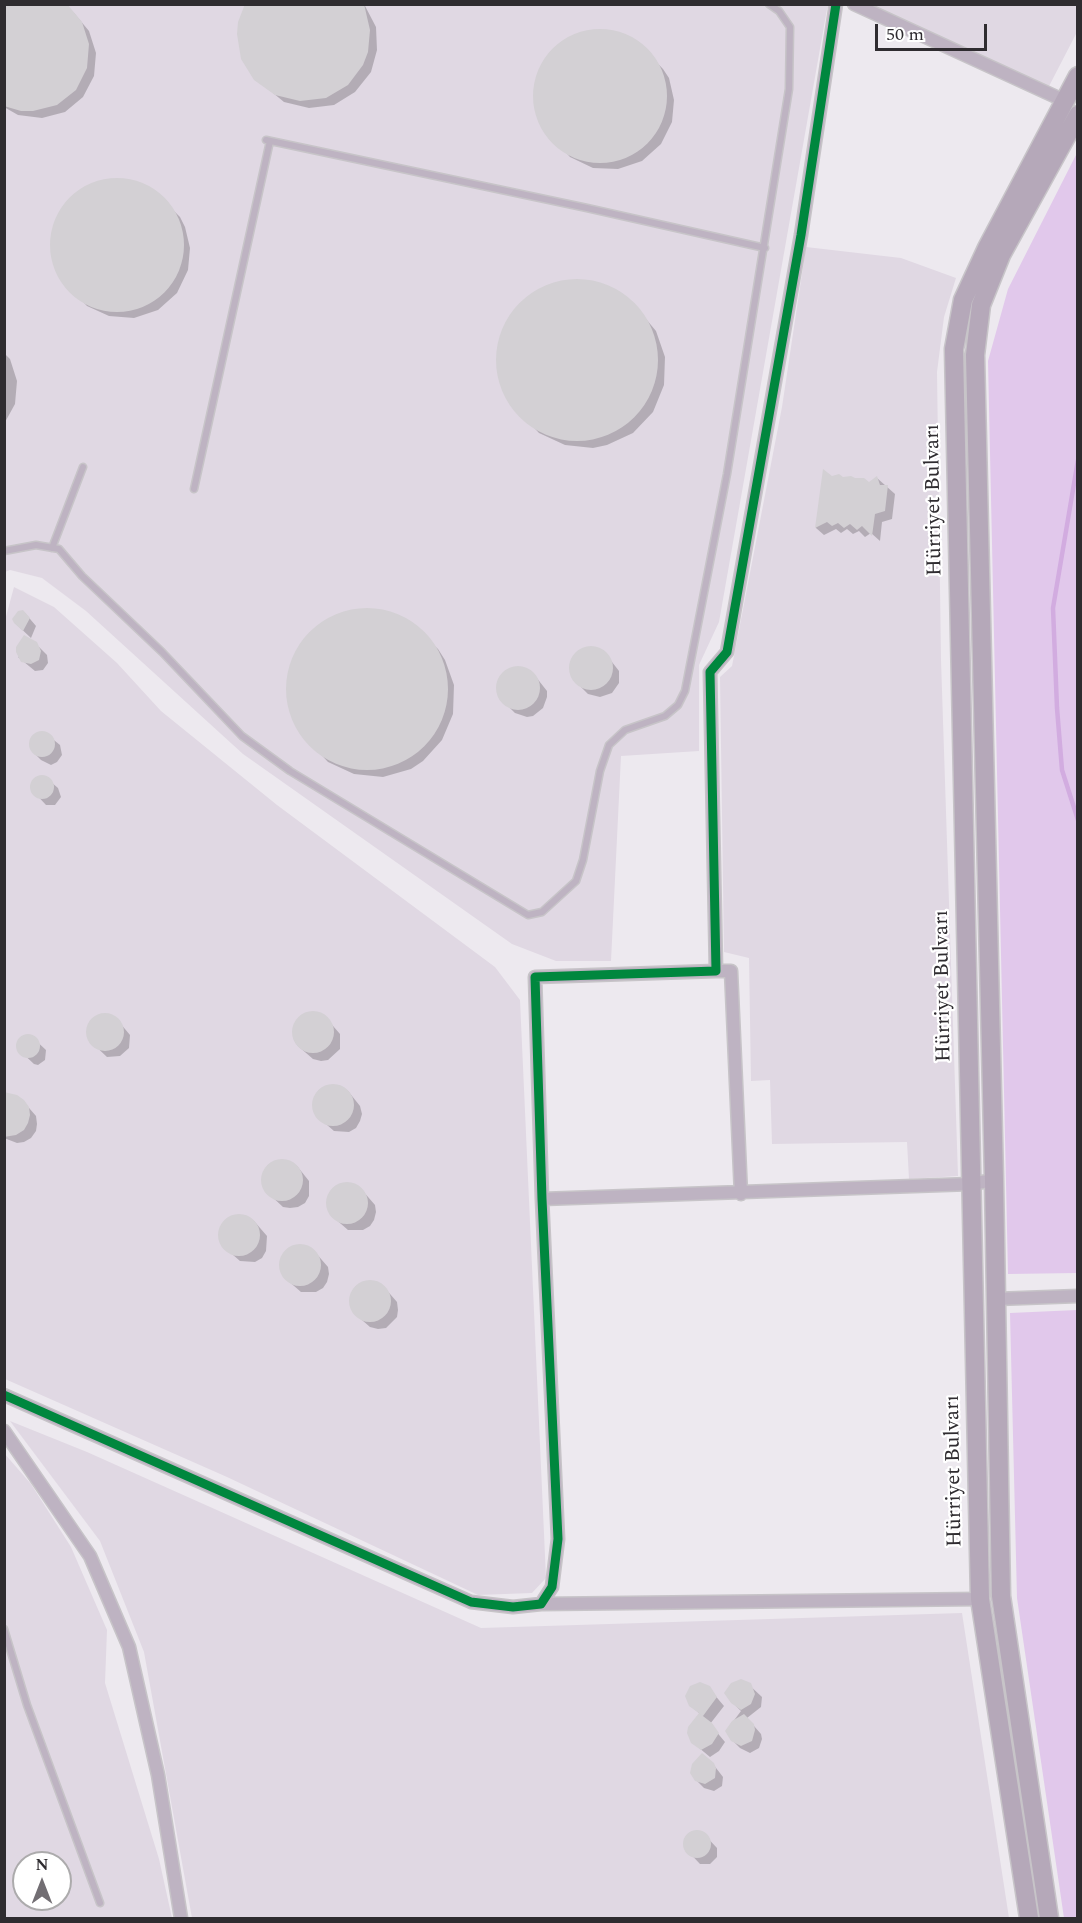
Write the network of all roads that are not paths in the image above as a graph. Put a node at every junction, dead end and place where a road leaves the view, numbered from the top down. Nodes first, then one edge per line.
1 (769, 4) edge
2 (836, 4) edge
3 (854, 4) edge
4 (1077, 76) edge
5 (1071, 104) edge
6 (1077, 115) edge
7 (765, 248) junction
8 (83, 467) dead end
9 (194, 489) dead end
10 (52, 548) junction
11 (4, 551) edge
12 (716, 971) junction
13 (994, 1180) junction
14 (971, 1184) junction
15 (741, 1194) junction
16 (542, 1199) junction
17 (1077, 1296) edge
18 (996, 1299) junction
19 (4, 1395) edge
20 (4, 1431) edge
21 (980, 1599) junction
22 (541, 1604) junction
23 (4, 1629) edge
24 (100, 1902) dead end
25 (181, 1918) edge
26 (1029, 1918) edge
27 (1049, 1918) edge

1 - 7 lane
2 - 12 street
3 - 5 street
4 - 5 main road, Hürriyet Bulvarı
5 - 14 main road, Hürriyet Bulvarı
6 - 13 main road, Hürriyet Bulvarı
7 - 9 lane
7 - 10 lane
8 - 10 lane
10 - 11 lane
12 - 15 street
12 - 16 street
13 - 14 street
13 - 18 main road, Hürriyet Bulvarı
14 - 15 street
14 - 21 main road, Hürriyet Bulvarı
15 - 16 street
16 - 22 street
17 - 18 street
18 - 27 main road, Hürriyet Bulvarı
19 - 22 street
20 - 25 street
21 - 22 street
21 - 26 main road, Hürriyet Bulvarı
23 - 24 lane

